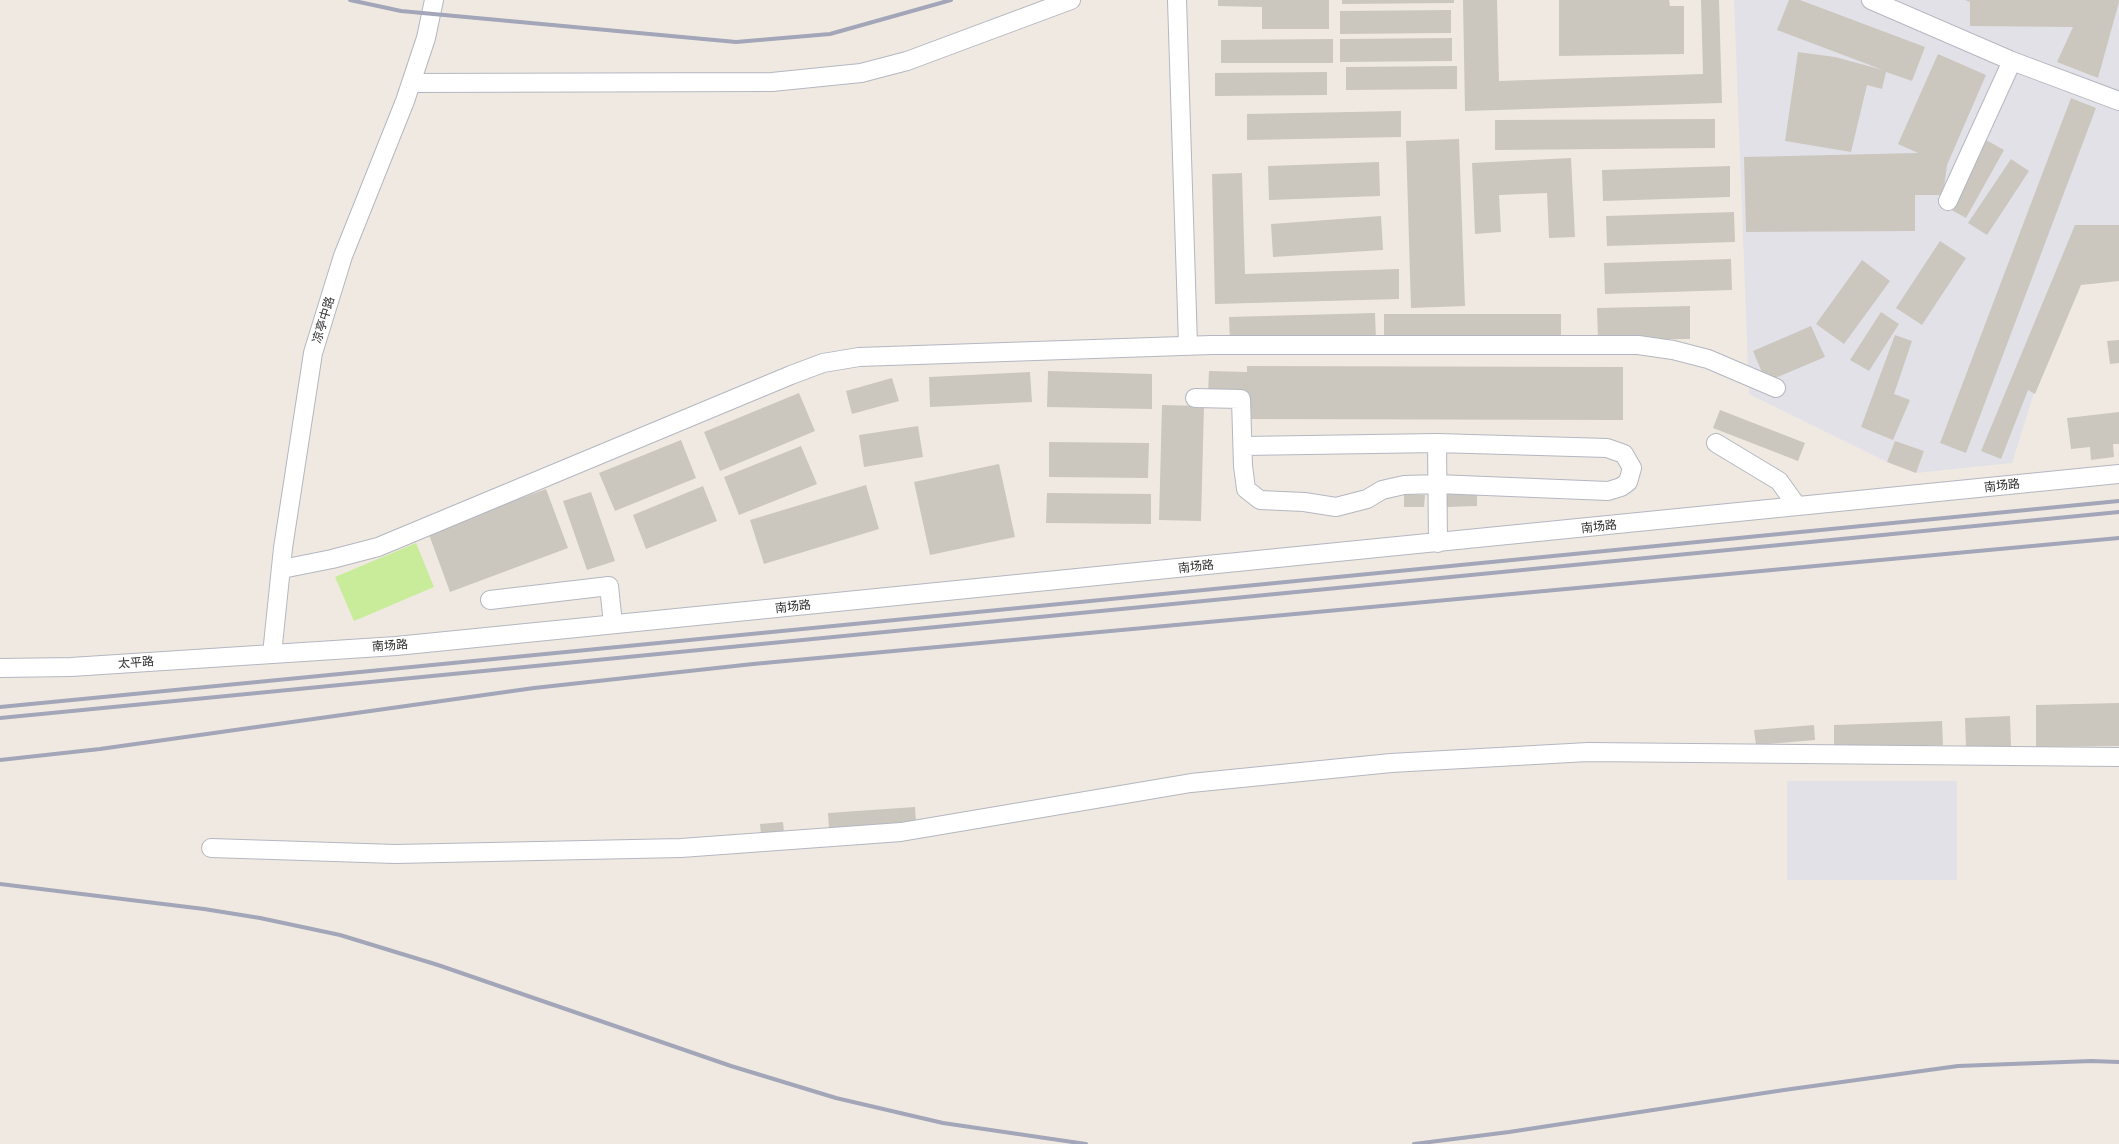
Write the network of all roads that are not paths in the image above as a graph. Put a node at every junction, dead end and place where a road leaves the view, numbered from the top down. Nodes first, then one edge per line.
1 (434, 0) edge
2 (1071, 0) edge
3 (1177, 0) edge
4 (1871, 0) edge
5 (2012, 61) junction
6 (411, 83) junction
7 (2119, 101) edge
8 (1948, 201) dead end
9 (1188, 345) junction
10 (1776, 388) dead end
11 (1195, 398) dead end
12 (1437, 443) junction
13 (1716, 443) dead end
14 (1243, 446) junction
15 (2119, 474) edge
16 (1437, 484) junction
17 (1798, 506) junction
18 (1438, 543) junction
19 (282, 569) junction
20 (490, 600) dead end
21 (613, 624) junction
22 (272, 654) junction
23 (0, 668) edge
24 (2119, 757) edge
25 (211, 848) dead end

1 - 6 street, 凉亭中路
2 - 6 street
3 - 9 street
4 - 5 street
5 - 7 street
5 - 8 street
6 - 19 street, 凉亭中路
9 - 10 street
9 - 19 street
11 - 14 street
12 - 14 street
12 - 16 street
12 - 16 street
13 - 17 street
14 - 16 street
15 - 17 street, 南场路
16 - 18 street
17 - 18 street, 南场路
18 - 21 street, 南场路
19 - 22 street, 凉亭中路
20 - 21 street
21 - 22 street, 南场路
22 - 23 street, 太平路
24 - 25 street

